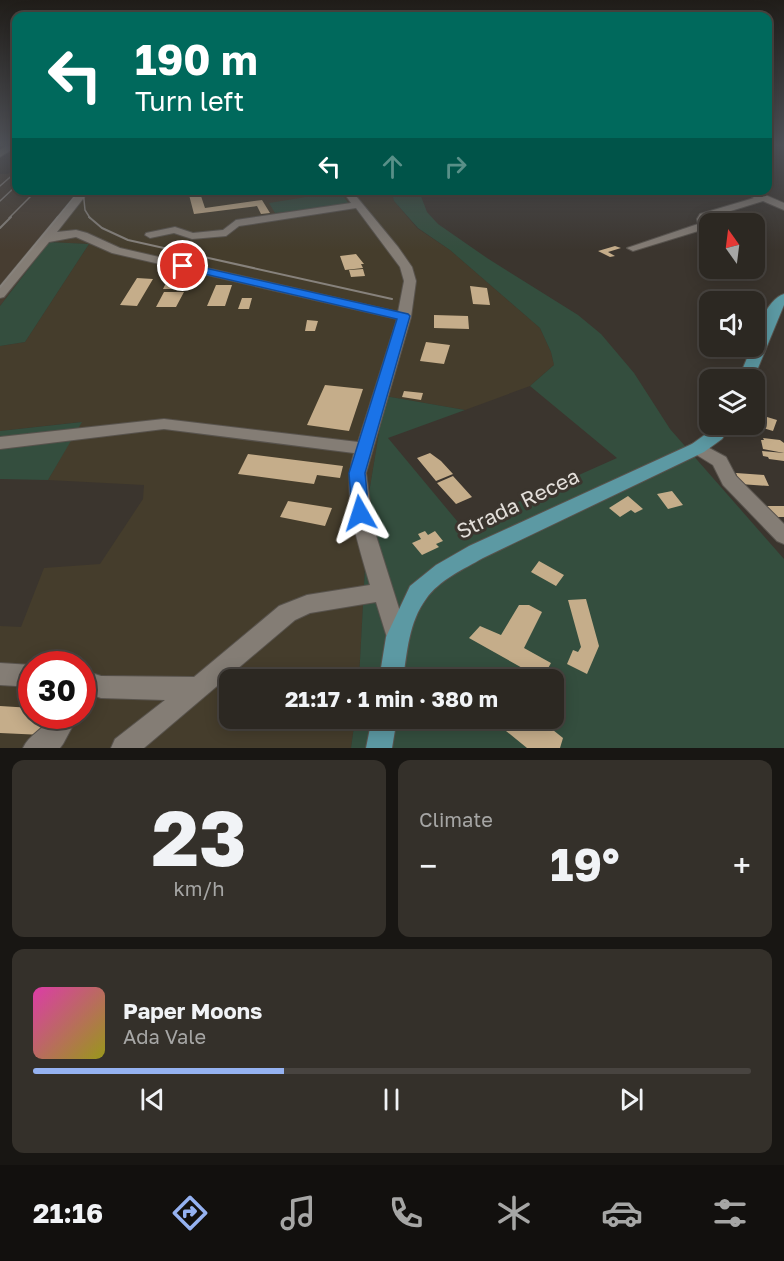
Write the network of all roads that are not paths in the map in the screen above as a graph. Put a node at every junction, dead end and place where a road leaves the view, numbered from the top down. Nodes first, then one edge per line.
1 (82, 195) edge
2 (350, 195) edge
3 (756, 195) edge
4 (784, 198) edge
5 (768, 200) junction
6 (357, 205) junction
7 (784, 207) edge
8 (150, 235) dead end
9 (46, 239) junction
10 (633, 248) dead end
11 (0, 294) edge
12 (784, 298) edge
13 (404, 316) junction
14 (750, 369) edge
15 (716, 435) edge
16 (0, 443) edge
17 (363, 448) junction
18 (698, 448) junction
19 (784, 536) edge
20 (384, 592) junction
21 (397, 637) junction
22 (393, 669) edge
23 (0, 674) edge
24 (18, 675) edge
25 (96, 685) edge
26 (198, 689) junction
27 (60, 729) edge
28 (383, 729) edge
29 (36, 748) edge
30 (124, 748) edge
31 (379, 748) edge

1 - 9 street
2 - 6 street
3 - 5 street
4 - 5 street
5 - 7 street
5 - 10 street
6 - 8 street
6 - 13 street
9 - 11 street
9 - 13 street
12 - 14 main road
13 - 17 street
15 - 18 main road, Strada Recea
16 - 17 street
17 - 20 street
18 - 19 street
18 - 21 main road, Strada Recea
20 - 21 street
20 - 26 street
21 - 22 main road, Strada Recea
23 - 24 street
25 - 26 street
26 - 30 street
27 - 29 street
28 - 31 main road

